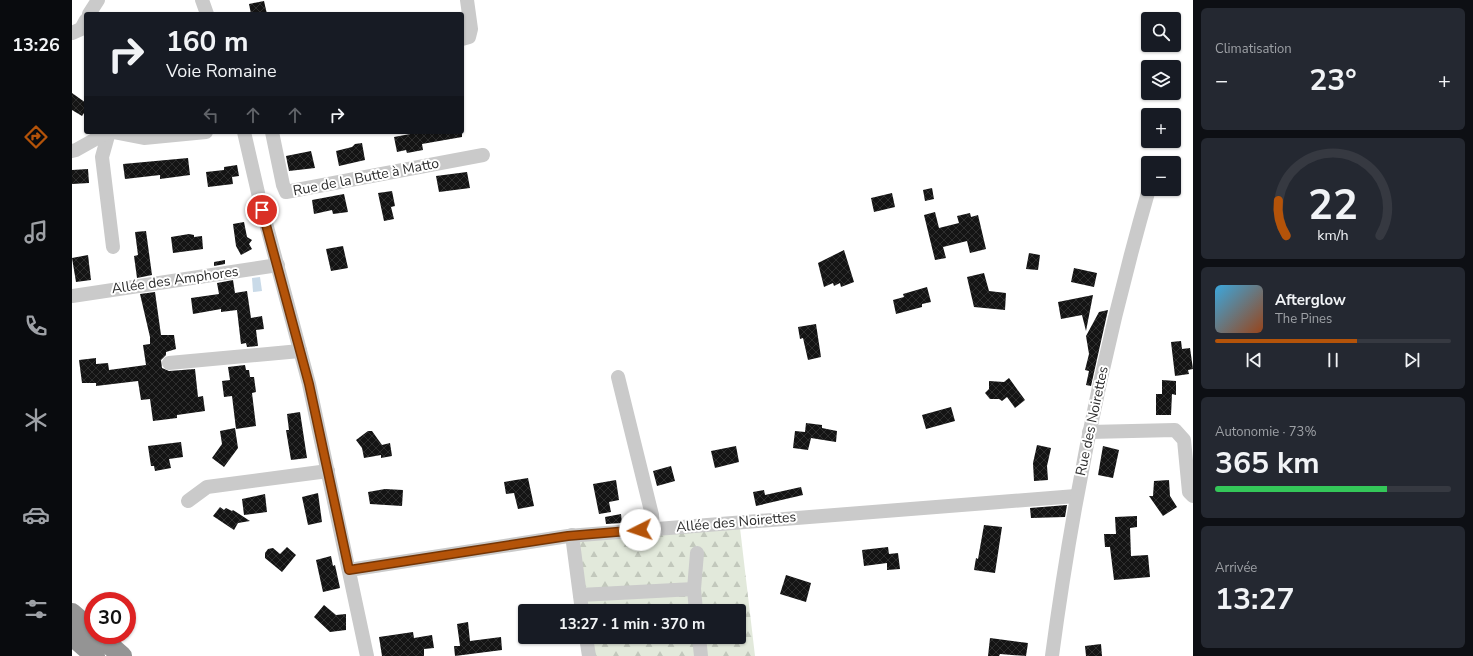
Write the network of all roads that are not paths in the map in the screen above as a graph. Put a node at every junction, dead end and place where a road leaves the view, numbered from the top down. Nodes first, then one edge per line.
1 (98, 0) edge
2 (202, 0) edge
3 (467, 0) edge
4 (91, 12) edge
5 (207, 12) edge
6 (84, 24) edge
7 (72, 33) edge
8 (466, 38) edge
9 (105, 134) edge
10 (108, 134) edge
11 (123, 134) edge
12 (185, 134) edge
13 (244, 134) edge
14 (272, 134) edge
15 (72, 151) edge
16 (483, 155) dead end
17 (1147, 196) edge
18 (113, 247) dead end
19 (278, 265) junction
20 (72, 296) edge
21 (300, 351) junction
22 (169, 363) dead end
23 (618, 377) dead end
24 (1089, 432) junction
25 (328, 471) junction
26 (1076, 496) junction
27 (1193, 496) edge
28 (188, 501) dead end
29 (653, 529) junction
30 (572, 535) junction
31 (696, 554) dead end
32 (349, 570) junction
33 (694, 589) junction
34 (580, 595) junction
35 (581, 604) edge
36 (695, 604) edge
37 (72, 613) edge
38 (84, 623) edge
39 (72, 636) edge
40 (108, 644) edge
41 (587, 644) edge
42 (700, 644) edge
43 (95, 656) edge
44 (122, 656) edge
45 (367, 656) edge
46 (589, 656) edge
47 (701, 656) edge
48 (1052, 656) edge

1 - 4 street
2 - 5 street
3 - 8 street
6 - 7 street
9 - 15 street
10 - 18 street
11 - 12 street
13 - 19 street
14 - 16 street, Rue de la Butte à Matto
17 - 24 street, Rue des Noirettes
19 - 20 street, Allée des Amphores
19 - 21 street
21 - 22 street
21 - 25 street
23 - 29 street
24 - 26 street, Rue des Noirettes
24 - 27 street
25 - 28 street
25 - 32 street
26 - 29 street, Allée des Noirettes
26 - 48 street, Rue des Noirettes
29 - 30 street, Allée des Noirettes
30 - 32 street, Allée des Noirettes
30 - 34 street
31 - 33 street
32 - 45 street
33 - 34 street
33 - 36 street
34 - 35 street
37 - 38 highway
39 - 43 highway
40 - 44 highway
41 - 46 street
42 - 47 street

